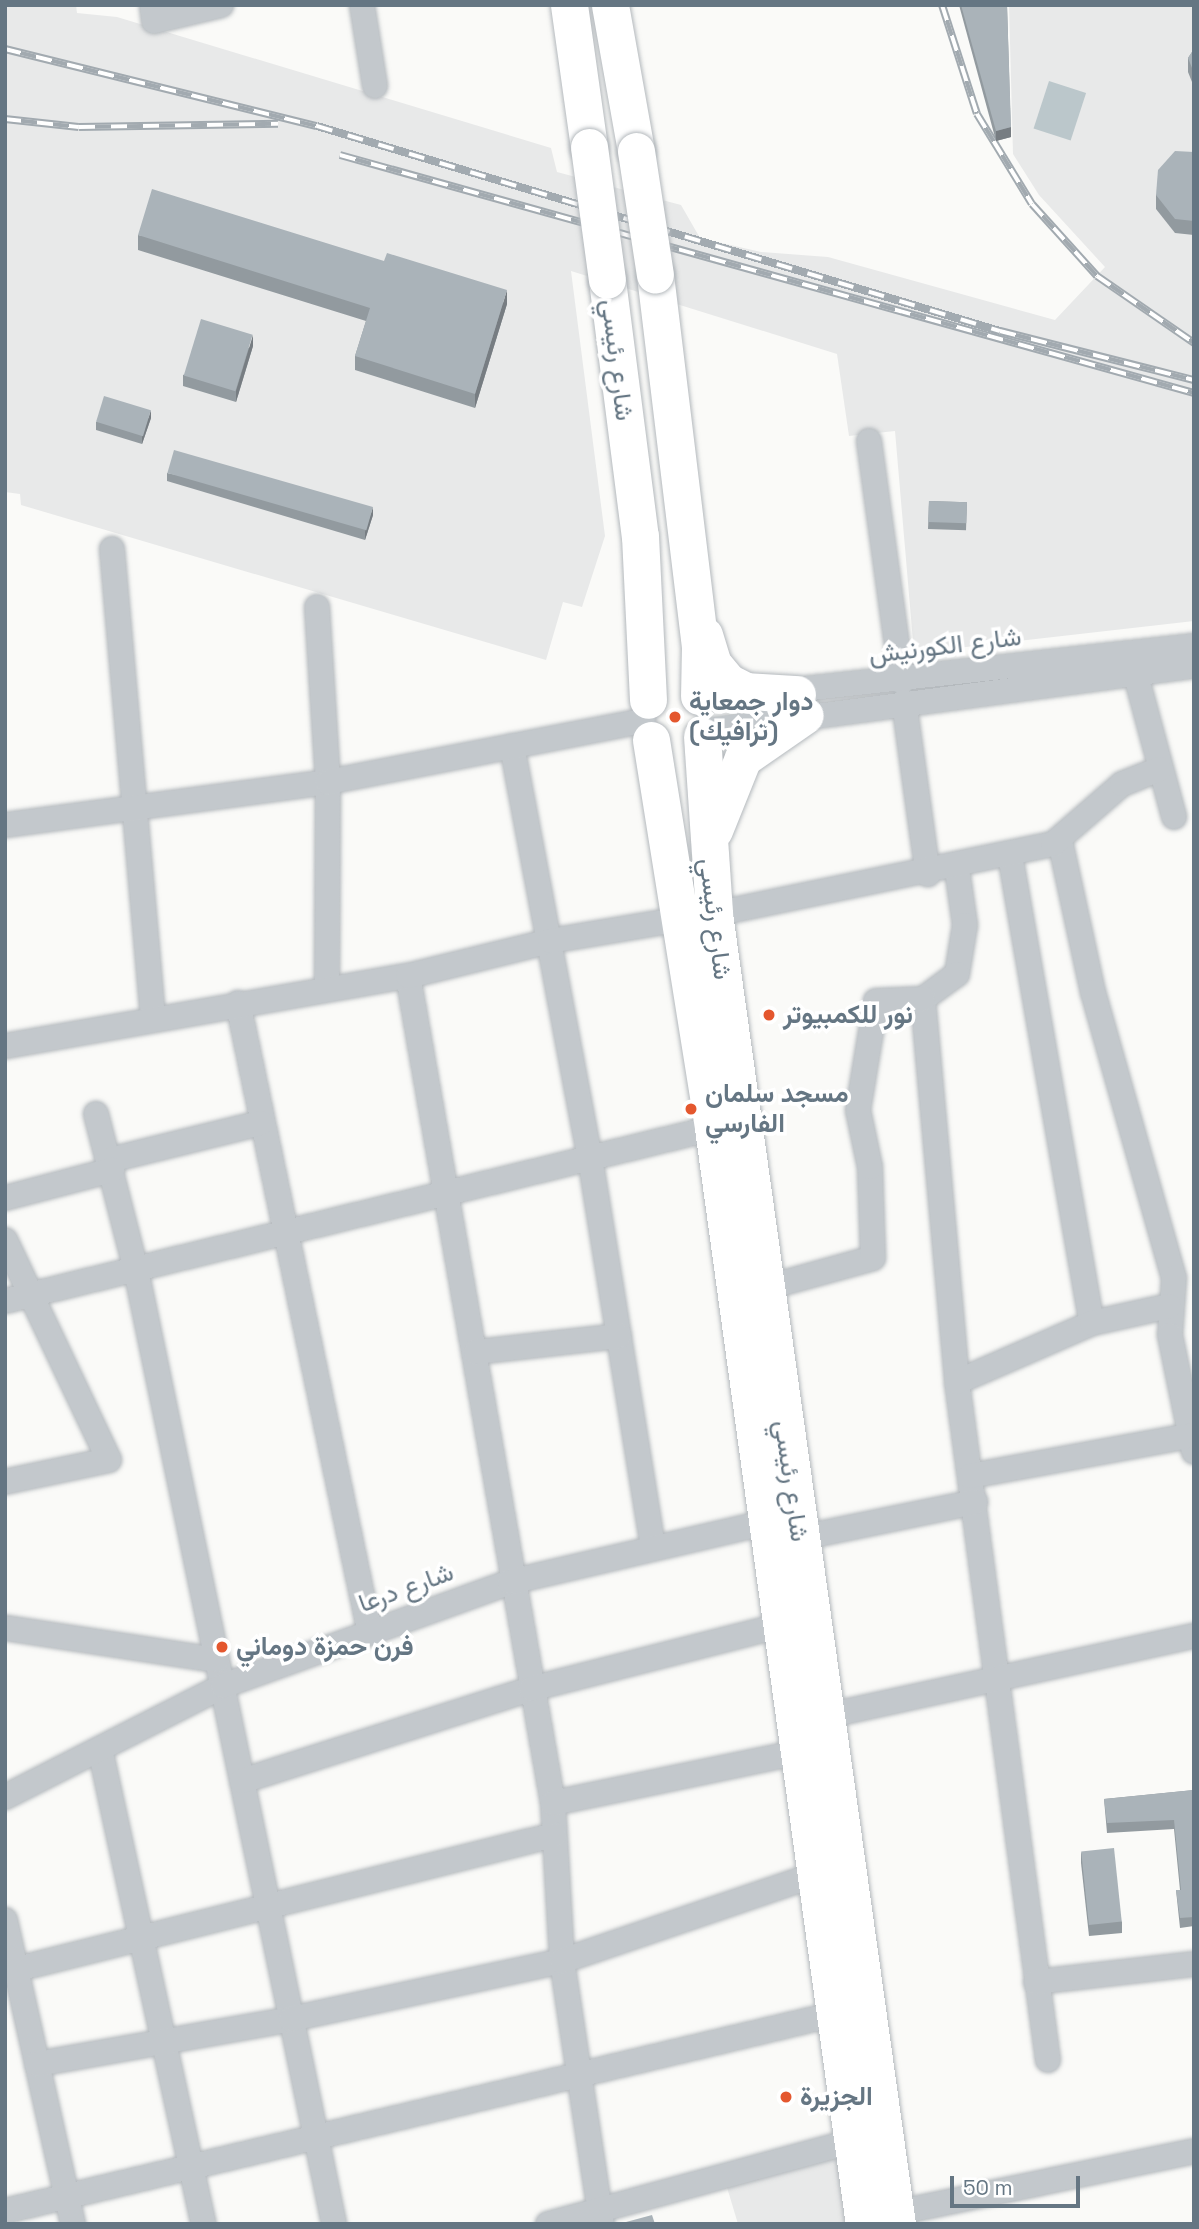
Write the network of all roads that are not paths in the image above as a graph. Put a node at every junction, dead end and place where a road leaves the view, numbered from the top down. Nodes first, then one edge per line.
1 (152, 5) edge
2 (221, 5) edge
3 (362, 5) edge
4 (569, 5) edge
5 (610, 5) edge
6 (375, 86) dead end
7 (869, 441) dead end
8 (112, 549) dead end
9 (693, 591) junction
10 (317, 607) dead end
11 (1194, 646) edge
12 (1194, 666) edge
13 (1135, 672) junction
14 (903, 692) junction
15 (801, 704) junction
16 (702, 716) junction
17 (647, 720) junction
18 (512, 746) junction
19 (1159, 769) junction
20 (328, 782) junction
21 (135, 811) junction
22 (1174, 817) dead end
23 (5, 825) edge
24 (1060, 841) junction
25 (1010, 855) junction
26 (957, 869) junction
27 (929, 874) junction
28 (710, 876) junction
29 (698, 917) junction
30 (550, 941) junction
31 (408, 976) junction
32 (327, 989) junction
33 (923, 999) junction
34 (238, 1003) junction
35 (153, 1018) junction
36 (5, 1046) edge
37 (96, 1114) dead end
38 (261, 1123) junction
39 (713, 1128) junction
40 (590, 1158) junction
41 (111, 1165) junction
42 (441, 1190) junction
43 (5, 1198) edge
44 (285, 1234) junction
45 (5, 1240) edge
46 (136, 1270) junction
47 (1194, 1282) edge
48 (765, 1289) junction
49 (35, 1295) junction
50 (1170, 1300) junction
51 (5, 1301) edge
52 (1092, 1323) junction
53 (619, 1336) junction
54 (475, 1352) junction
55 (957, 1382) junction
56 (1192, 1441) edge
57 (970, 1476) junction
58 (5, 1482) edge
59 (975, 1502) junction
60 (784, 1530) junction
61 (653, 1546) junction
62 (510, 1582) junction
63 (782, 1625) junction
64 (5, 1628) edge
65 (370, 1633) junction
66 (1194, 1636) edge
67 (217, 1660) junction
68 (998, 1679) junction
69 (223, 1686) junction
70 (531, 1689) junction
71 (812, 1730) junction
72 (100, 1749) junction
73 (242, 1781) junction
74 (5, 1797) edge
75 (554, 1802) junction
76 (554, 1835) junction
77 (817, 1874) junction
78 (268, 1905) junction
79 (5, 1920) edge
80 (141, 1938) junction
81 (562, 1961) junction
82 (1194, 1964) edge
83 (11, 1971) edge
84 (1036, 1982) junction
85 (835, 2014) junction
86 (291, 2020) junction
87 (164, 2042) junction
88 (1048, 2060) dead end
89 (37, 2064) junction
90 (579, 2078) junction
91 (316, 2139) junction
92 (853, 2141) junction
93 (1194, 2151) edge
94 (191, 2168) junction
95 (67, 2197) junction
96 (5, 2211) edge
97 (600, 2216) edge
98 (885, 2220) edge
99 (73, 2224) edge
100 (204, 2224) edge
101 (334, 2224) edge
102 (548, 2224) edge

1 - 2 street
3 - 6 street
4 - 17 highway, شارع رئيسي, bridge
5 - 9 highway, شارع رئيسي, bridge
7 - 14 street
8 - 21 street
9 - 15 highway
9 - 16 highway, شارع رئيسي
10 - 20 street
11 - 14 street, شارع الكورنيش
12 - 13 street, شارع الكورنيش
13 - 14 street, شارع الكورنيش
13 - 19 street
14 - 15 street, شارع الكورنيش
14 - 27 street
15 - 16 street, شارع الكورنيش
15 - 28 highway
16 - 17 highway
16 - 17 highway
16 - 28 highway, شارع رئيسي
17 - 18 street
17 - 29 highway, شارع رئيسي
18 - 20 street
18 - 30 street
19 - 22 street
19 - 24 street
20 - 21 street
20 - 32 street
21 - 23 street
21 - 35 street
24 - 25 street
24 - 50 street
25 - 26 street
25 - 52 street
26 - 27 street
26 - 33 street
27 - 29 street
28 - 29 highway, شارع رئيسي
29 - 30 street
29 - 39 highway, شارع رئيسي
29 - 48 highway, شارع رئيسي
30 - 31 street
30 - 40 street
31 - 32 street
31 - 42 street
32 - 34 street
33 - 48 street
33 - 55 street
34 - 35 street
34 - 38 street
35 - 36 street
37 - 41 street
38 - 41 street
38 - 44 street
39 - 40 street
39 - 60 highway, شارع رئيسي
40 - 42 street
40 - 53 street
41 - 43 street
41 - 46 street
42 - 44 street
42 - 54 street
44 - 46 street
44 - 65 street
45 - 49 street
46 - 49 street
46 - 67 street
47 - 50 street
48 - 60 highway, شارع رئيسي
49 - 51 street
49 - 58 street
50 - 52 street
50 - 56 street
52 - 55 street
53 - 54 street
53 - 61 street
54 - 62 street
55 - 57 street
56 - 57 street
57 - 59 street
59 - 60 street, شارع درعا
59 - 68 street
60 - 61 street, شارع درعا
60 - 63 highway, شارع رئيسي
60 - 71 highway, شارع رئيسي
61 - 62 street, شارع درعا
62 - 65 street, شارع درعا
62 - 70 street
63 - 70 street
63 - 71 highway, شارع رئيسي
64 - 67 street
65 - 69 street, شارع درعا
66 - 68 street
67 - 69 street
68 - 71 street
68 - 84 street
69 - 72 street, شارع درعا
69 - 73 street
70 - 73 street
70 - 75 street
71 - 75 street
71 - 77 highway, شارع رئيسي
71 - 98 highway, شارع رئيسي
72 - 74 street, شارع درعا
72 - 80 street
73 - 78 street
75 - 76 street
76 - 78 street
76 - 81 street
77 - 81 street
77 - 85 highway, شارع رئيسي
78 - 80 street
78 - 86 street
79 - 83 street
80 - 83 street
80 - 87 street
81 - 86 street
81 - 90 street
82 - 84 street
83 - 89 street
84 - 88 street
85 - 90 street
85 - 92 highway, شارع رئيسي
86 - 87 street
86 - 91 street
87 - 89 street
87 - 94 street
89 - 95 street
90 - 91 street
90 - 97 street
91 - 94 street
91 - 101 street
92 - 97 street
92 - 98 highway, شارع رئيسي
93 - 98 street
94 - 95 street
94 - 100 street
95 - 96 street
95 - 99 street
97 - 102 street

